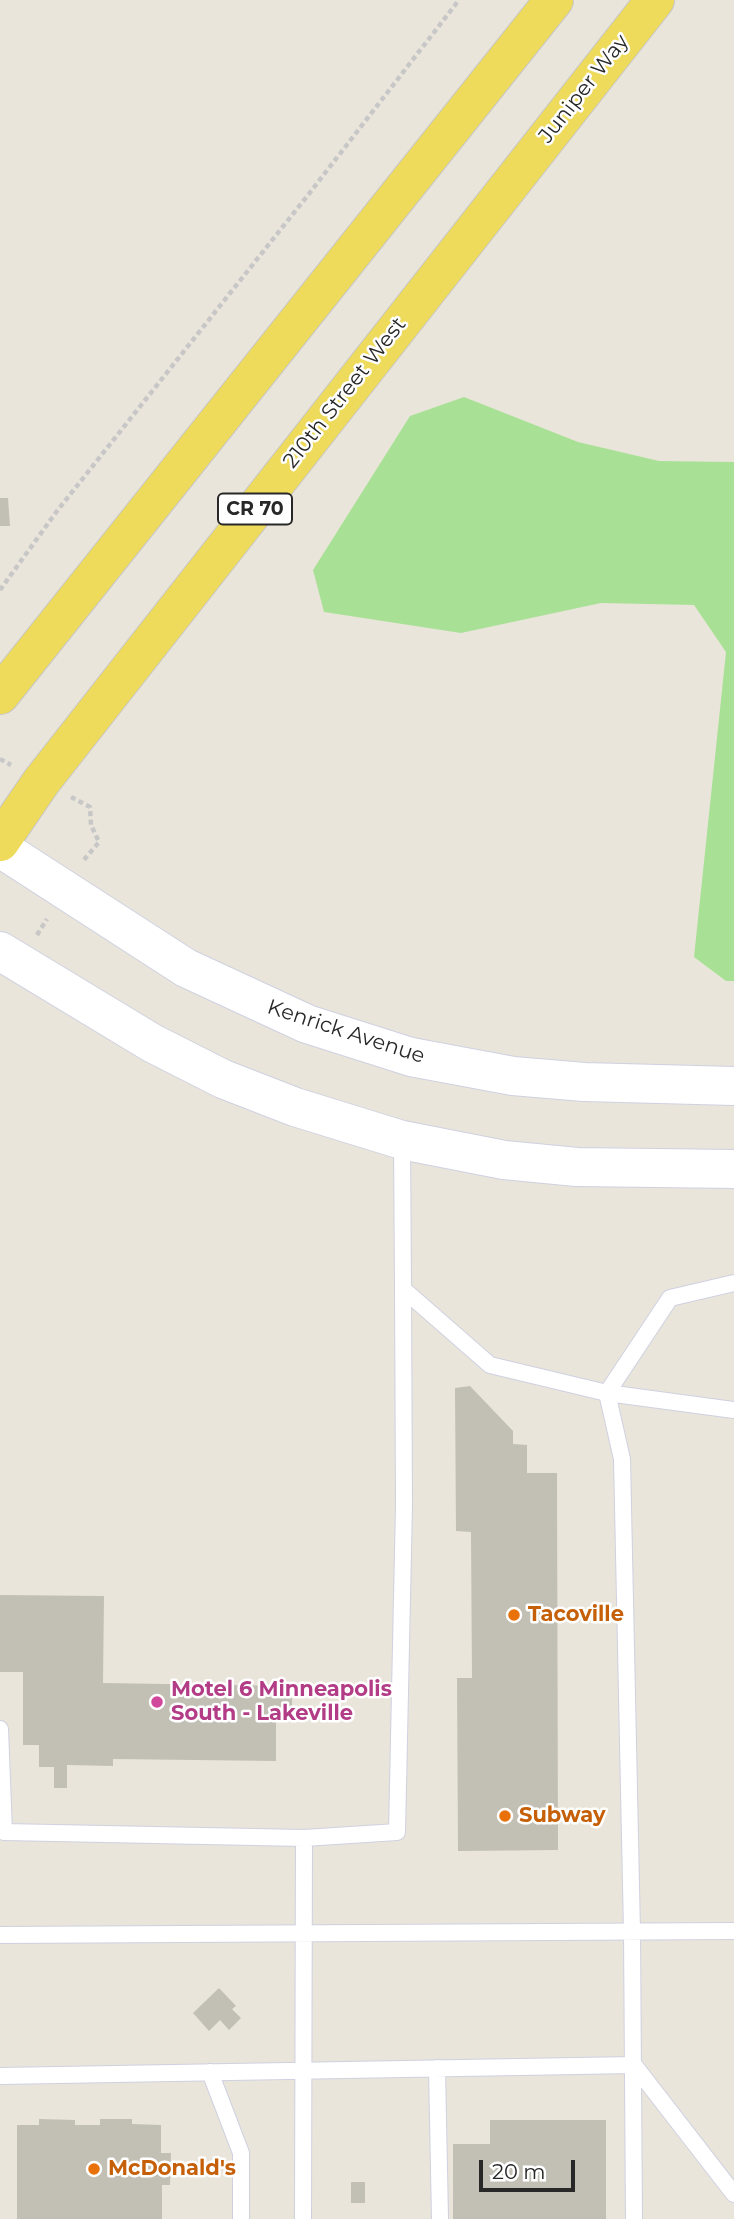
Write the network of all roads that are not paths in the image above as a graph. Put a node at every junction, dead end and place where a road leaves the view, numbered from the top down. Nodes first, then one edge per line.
1 (554, 0) edge
2 (655, 0) edge
3 (513, 179) joint
4 (0, 695) edge
5 (0, 842) edge
6 (0, 848) edge
7 (0, 951) edge
8 (734, 1086) edge
9 (402, 1139) junction
10 (734, 1169) edge
11 (734, 1283) edge
12 (403, 1289) junction
13 (607, 1393) junction
14 (734, 1410) edge
15 (0, 1729) edge
16 (2, 1832) edge
17 (304, 1838) junction
18 (734, 1931) edge
19 (632, 1932) junction
20 (303, 1933) junction
21 (0, 1935) edge
22 (634, 2065) junction
23 (437, 2068) junction
24 (303, 2070) junction
25 (210, 2072) junction
26 (0, 2076) edge
27 (734, 2194) edge
28 (241, 2219) edge
29 (303, 2219) edge
30 (440, 2219) edge
31 (634, 2219) edge

1 - 4 main road
2 - 3 main road, Juniper Way / CR 70
3 - 5 main road, 210th Street West / CR 70
6 - 8 street, Kenrick Avenue
7 - 9 street
9 - 10 street
9 - 12 lane
11 - 13 lane
12 - 13 lane
12 - 17 lane
13 - 14 lane
13 - 19 lane
15 - 16 lane
16 - 17 lane
17 - 20 lane
18 - 19 lane
19 - 20 lane
19 - 22 lane
20 - 21 lane
20 - 24 lane
22 - 23 lane
22 - 27 lane
22 - 31 lane
23 - 24 lane
23 - 30 lane
24 - 25 lane
24 - 29 lane
25 - 26 lane
25 - 28 lane

